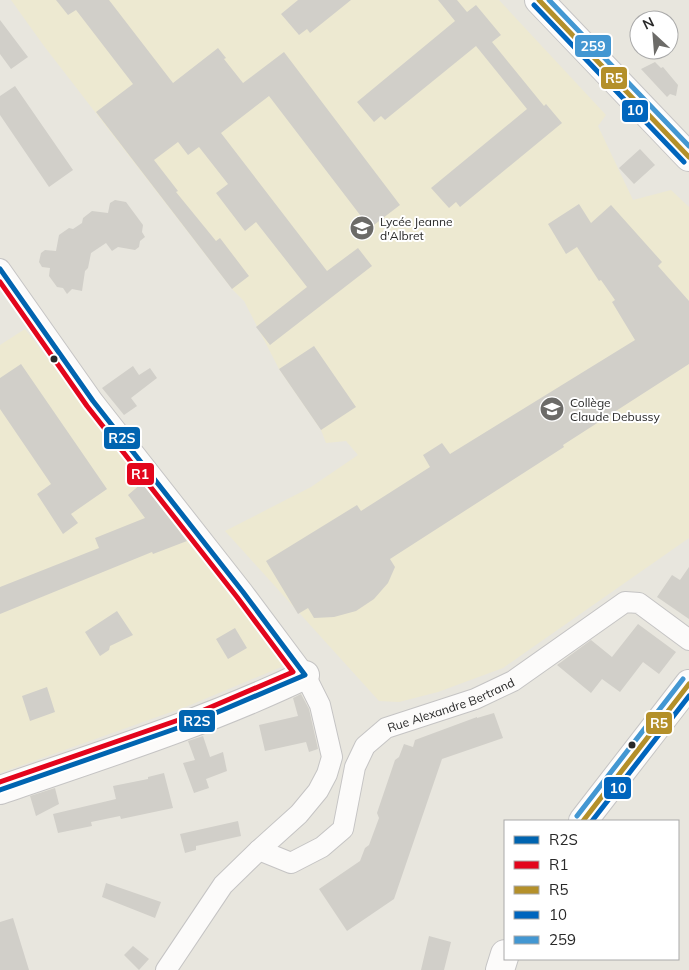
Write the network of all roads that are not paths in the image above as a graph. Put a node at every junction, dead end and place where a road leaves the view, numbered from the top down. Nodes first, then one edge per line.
1 (539, 0) edge
2 (689, 157) edge
3 (0, 269) edge
4 (689, 640) edge
5 (305, 675) junction
6 (689, 684) edge
7 (0, 790) edge
8 (584, 820) edge
9 (259, 850) junction
10 (504, 957) edge
11 (166, 970) edge
12 (500, 970) edge

1 - 2 main road
3 - 5 street
4 - 9 street, Rue Alexandre Bertrand
5 - 7 main road
5 - 9 street
6 - 8 main road
9 - 11 street
10 - 12 main road

